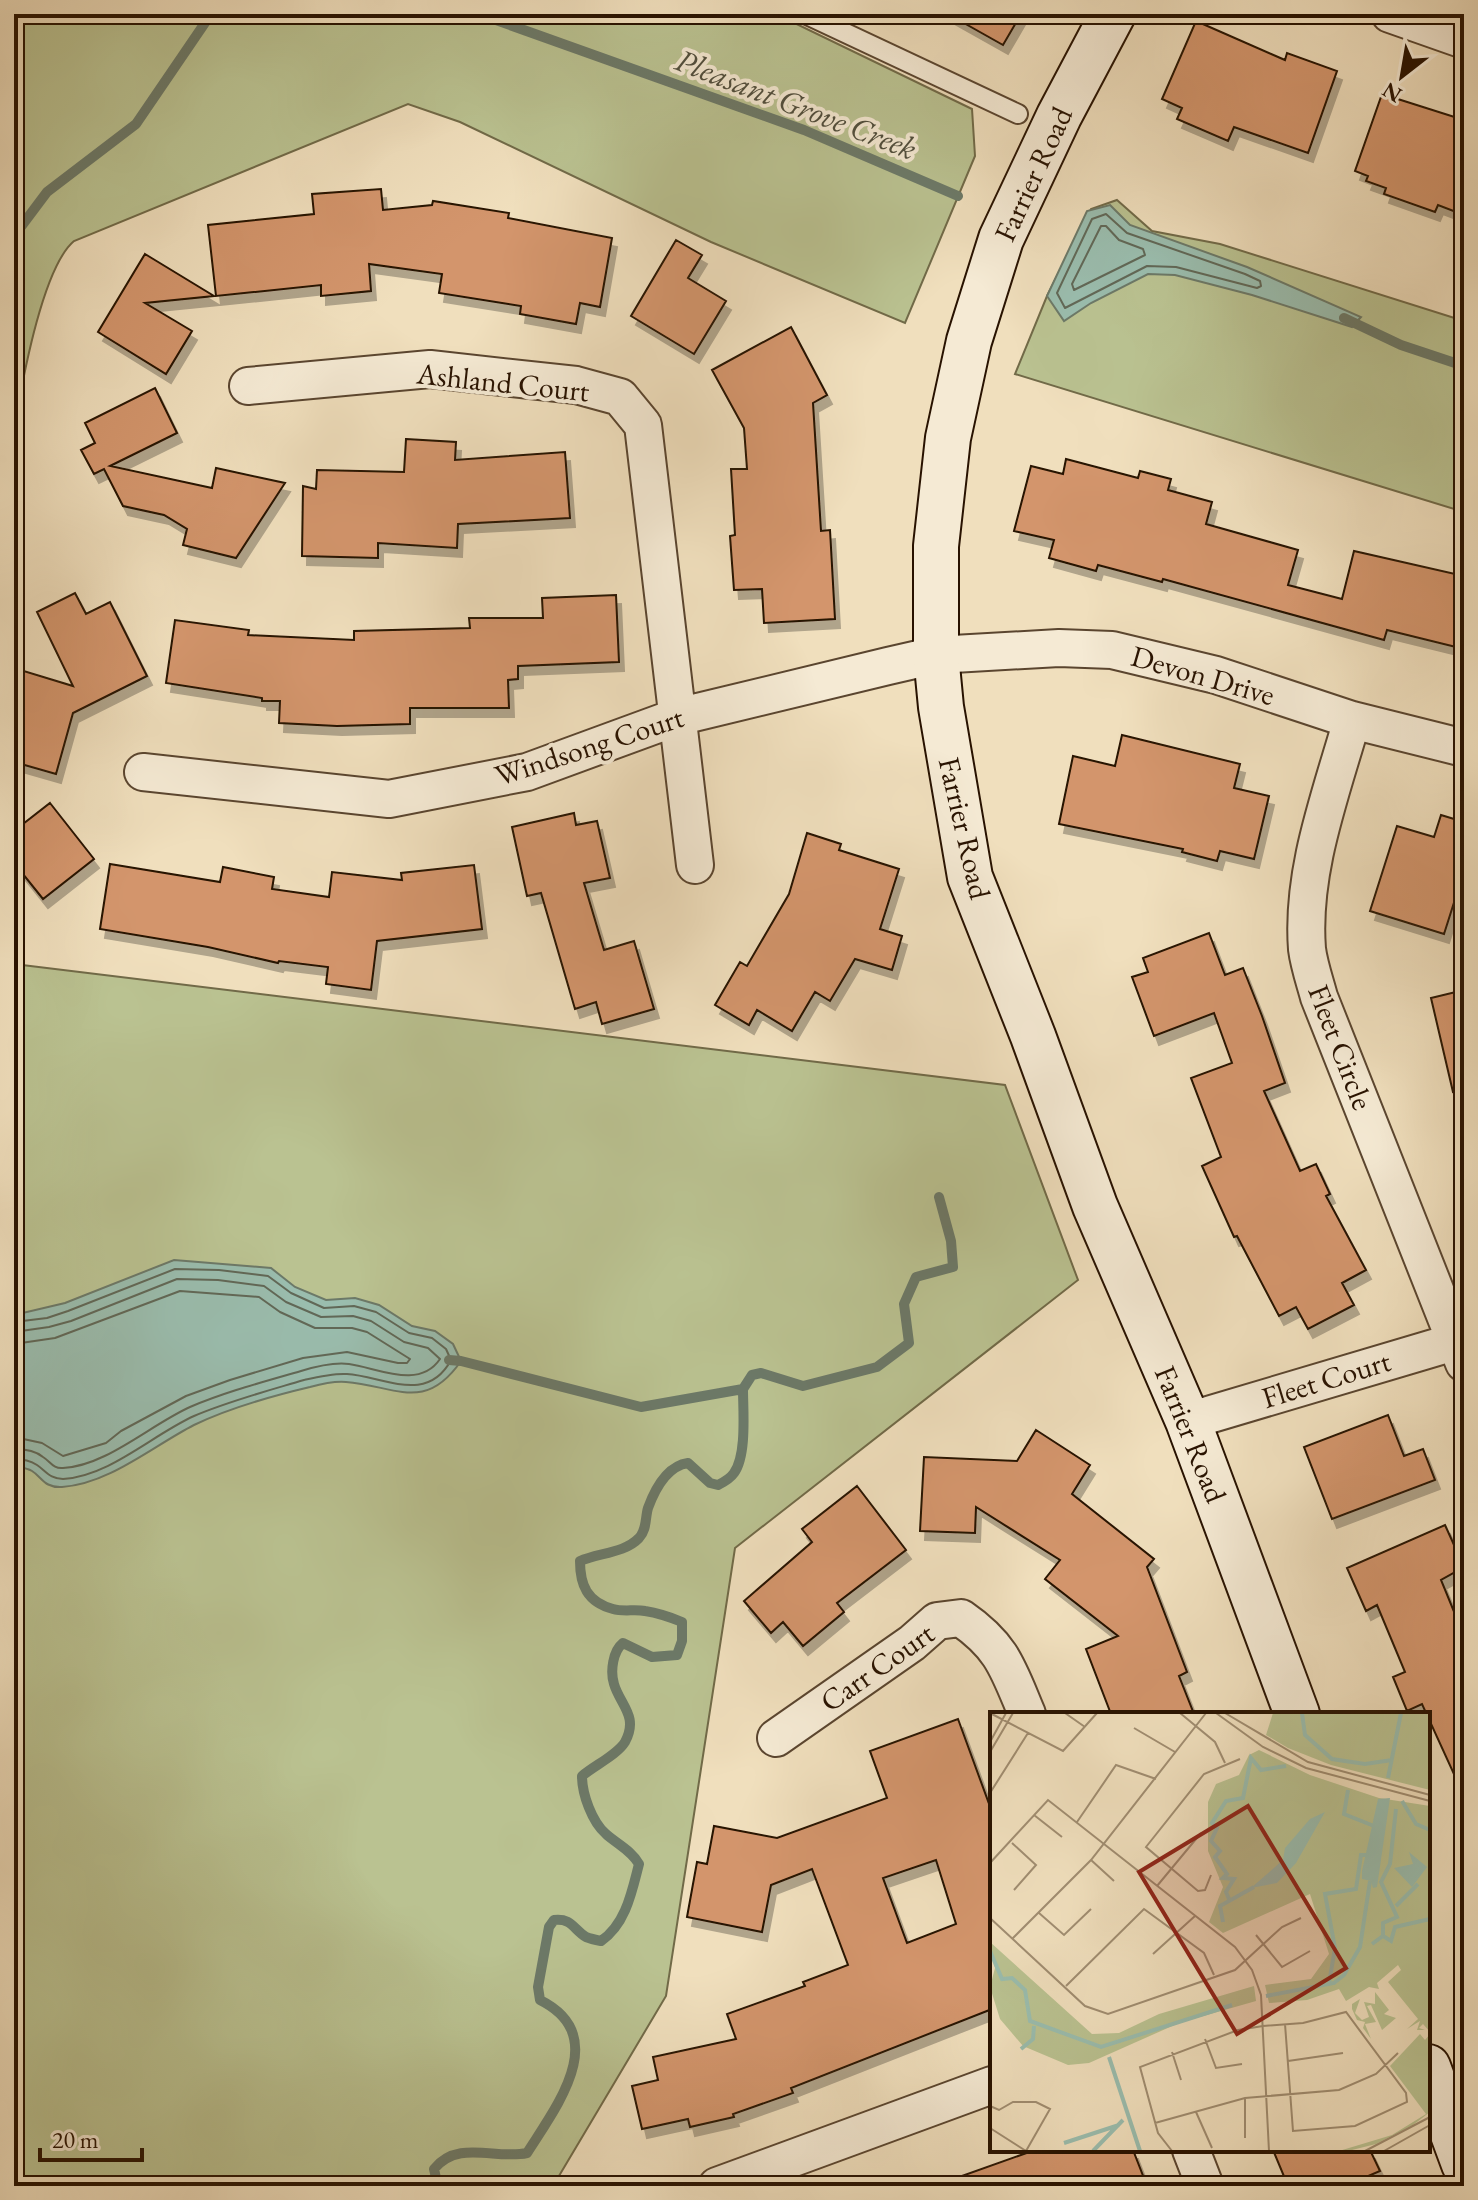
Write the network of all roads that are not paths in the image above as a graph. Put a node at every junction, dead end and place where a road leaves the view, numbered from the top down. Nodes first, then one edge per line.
1 (805, 14) edge
2 (1113, 14) edge
3 (1390, 14) edge
4 (1464, 40) edge
5 (1018, 114) dead end
6 (248, 386) dead end
7 (936, 655) junction
8 (677, 717) junction
9 (1352, 720) junction
10 (1464, 748) edge
11 (143, 772) dead end
12 (695, 865) dead end
13 (1461, 1347) edge
14 (1188, 1421) junction
15 (1026, 1712) edge
16 (1296, 1712) edge
17 (776, 1738) dead end
18 (1430, 2072) edge
19 (990, 2086) edge
20 (1192, 2152) edge
21 (1464, 2164) edge
22 (717, 2186) edge
23 (1205, 2186) edge

1 - 5 lane
2 - 7 street, Farrier Road
3 - 4 street
6 - 8 street, Ashland Court
7 - 8 street, Windsong Court
7 - 9 street, Devon Drive
7 - 14 street, Farrier Road
8 - 11 street, Windsong Court
8 - 12 street, Ashland Court
9 - 10 street, Devon Drive
9 - 13 street, Fleet Circle
13 - 14 street, Fleet Court
14 - 16 street, Farrier Road
15 - 17 street, Carr Court
18 - 21 street
19 - 22 street
20 - 23 street

